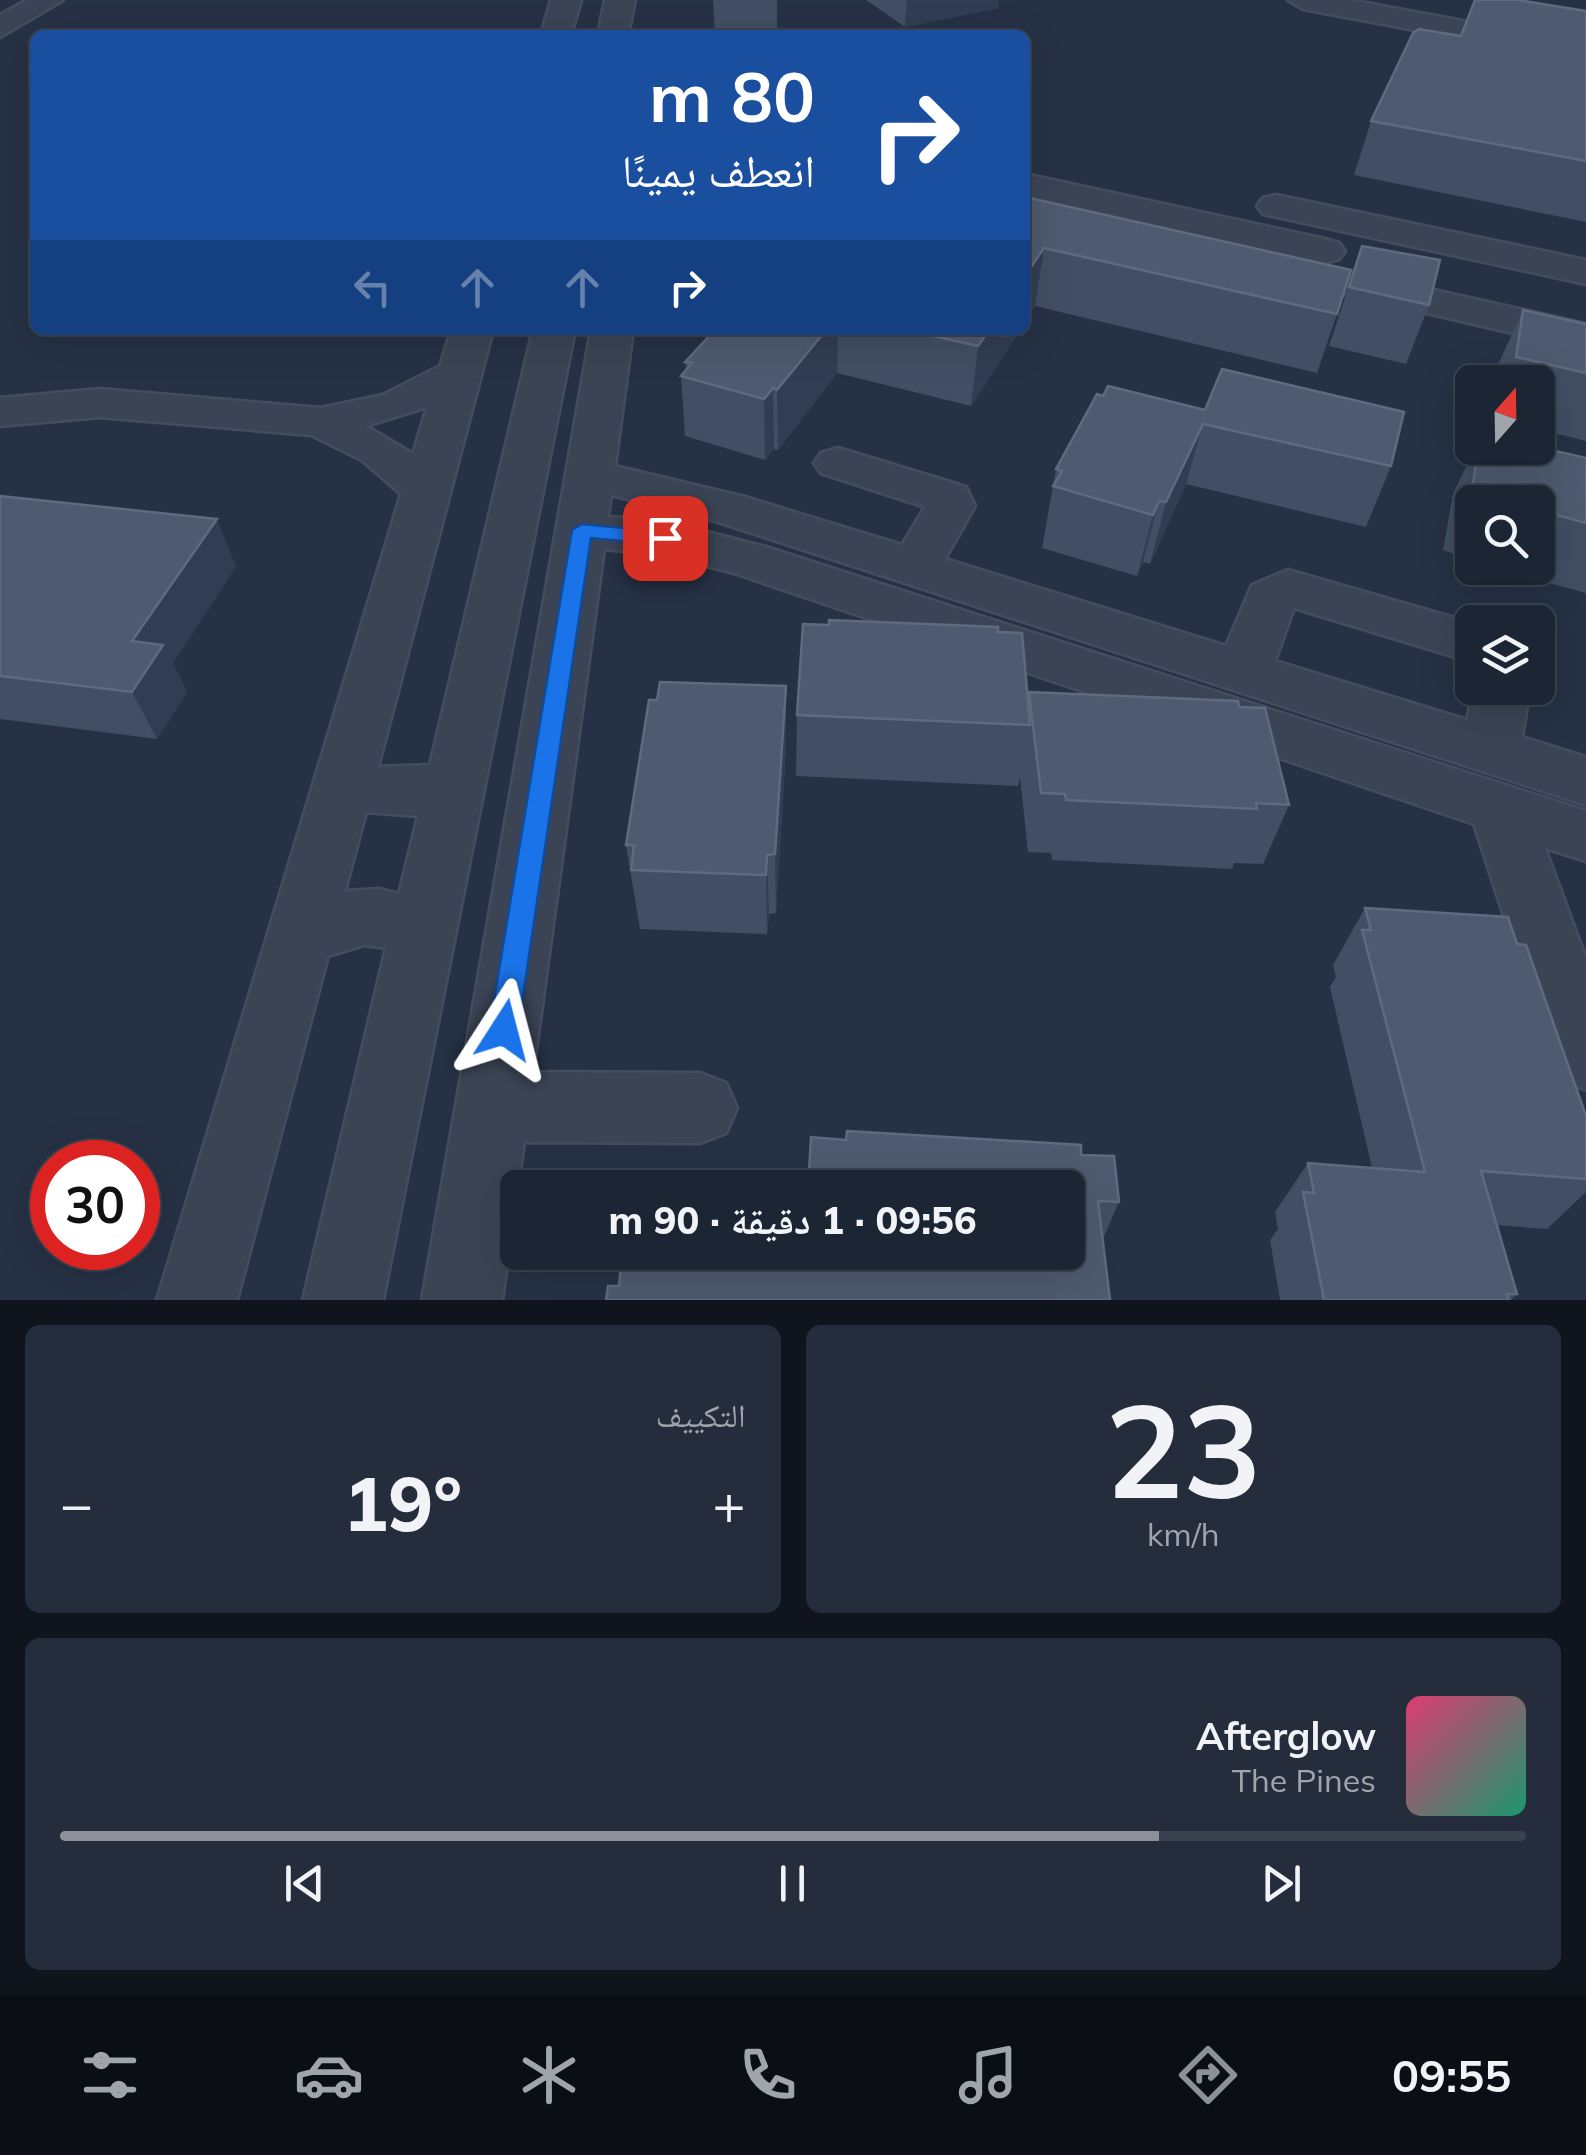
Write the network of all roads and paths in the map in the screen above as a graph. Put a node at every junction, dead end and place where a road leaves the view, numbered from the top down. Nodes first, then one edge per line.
1 (48, 0) edge
2 (566, 0) edge
3 (620, 0) edge
4 (1375, 6) edge
5 (1298, 9) edge
6 (0, 28) edge
7 (557, 30) edge
8 (614, 30) edge
9 (1357, 41) dead end
10 (1577, 45) edge
11 (1030, 154) edge
12 (1030, 186) edge
13 (1030, 211) edge
14 (1586, 272) edge
15 (1586, 308) edge
16 (553, 335) edge
17 (611, 335) edge
18 (1586, 337) edge
19 (466, 352) edge
20 (0, 412) edge
21 (321, 422) junction
22 (838, 462) dead end
23 (424, 489) junction
24 (586, 503) junction
25 (914, 568) junction
26 (1455, 637) edge
27 (1243, 672) junction
28 (1501, 705) edge
29 (458, 779) junction
30 (1495, 779) junction
31 (347, 780) junction
32 (1586, 782) edge
33 (1586, 836) edge
34 (302, 937) junction
35 (422, 938) junction
36 (1586, 1057) edge
37 (492, 1107) junction
38 (700, 1108) dead end
39 (197, 1300) edge
40 (343, 1300) edge
41 (462, 1300) edge

1 - 6 street
2 - 7 street
3 - 8 street
4 - 5 street
4 - 9 street
4 - 10 street
11 - 14 street
12 - 15 street
13 - 18 street
16 - 29 street
17 - 24 street
19 - 21 street
19 - 23 street
20 - 21 street
21 - 23 street
22 - 25 street
23 - 31 street
24 - 25 street
24 - 30 street
24 - 37 street
25 - 27 street
26 - 27 street
27 - 30 street
28 - 30 street
29 - 31 street
29 - 35 street
30 - 32 street
30 - 33 street
30 - 36 street
31 - 34 street
34 - 35 street
34 - 39 street
35 - 40 street
37 - 38 street
37 - 41 street

